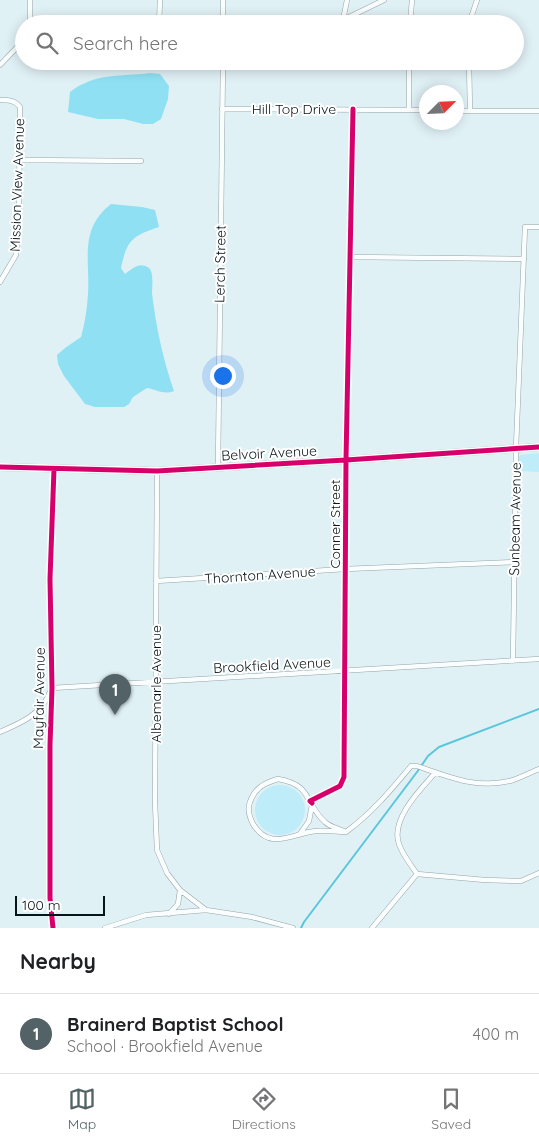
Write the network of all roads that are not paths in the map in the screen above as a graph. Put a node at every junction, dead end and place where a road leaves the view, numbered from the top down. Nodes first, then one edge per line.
1 (30, 0) edge
2 (160, 0) edge
3 (224, 0) edge
4 (346, 0) edge
5 (384, 0) edge
6 (412, 0) edge
7 (477, 0) edge
8 (30, 15) edge
9 (160, 15) edge
10 (223, 15) edge
11 (343, 15) edge
12 (355, 15) edge
13 (411, 15) edge
14 (472, 15) edge
15 (15, 49) edge
16 (0, 65) edge
17 (223, 70) edge
18 (409, 70) edge
19 (469, 70) edge
20 (0, 100) edge
21 (222, 109) junction
22 (409, 109) junction
23 (353, 110) junction
24 (419, 110) edge
25 (464, 111) edge
26 (470, 111) junction
27 (539, 111) edge
28 (20, 160) junction
29 (141, 161) dead end
30 (539, 227) edge
31 (350, 257) junction
32 (524, 259) junction
33 (0, 282) edge
34 (539, 447) edge
35 (516, 448) junction
36 (346, 460) junction
37 (218, 466) junction
38 (0, 467) edge
39 (54, 469) junction
40 (157, 471) junction
41 (514, 562) junction
42 (346, 569) junction
43 (156, 581) junction
44 (539, 659) edge
45 (513, 662) junction
46 (345, 672) junction
47 (156, 682) junction
48 (52, 688) junction
49 (0, 732) edge
50 (539, 769) edge
51 (435, 773) junction
52 (311, 802) junction
53 (346, 832) junction
54 (298, 836) junction
55 (539, 873) edge
56 (416, 874) junction
57 (180, 890) junction
58 (206, 910) junction
59 (169, 914) junction
60 (53, 928) edge
61 (105, 928) edge
62 (292, 928) edge
63 (372, 928) edge

1 - 8 street
2 - 9 street
3 - 10 street
4 - 11 street
5 - 12 street
6 - 13 street
7 - 14 street
15 - 16 street
17 - 21 street, Lerch Street
18 - 22 street
19 - 26 street
20 - 28 street, Mission View Avenue
21 - 23 street, Hill Top Drive
21 - 37 street, Lerch Street
22 - 23 street, Hill Top Drive
22 - 24 street, Hill Top Drive
23 - 31 street, Conner Street
25 - 26 street
26 - 27 street
28 - 29 street
28 - 33 street, Mission View Avenue
30 - 32 street, Sunbeam Avenue
31 - 32 street
31 - 36 street, Conner Street
32 - 35 street, Sunbeam Avenue
34 - 35 street, Belvoir Avenue
35 - 36 street, Belvoir Avenue
35 - 41 street, Sunbeam Avenue
36 - 37 street, Belvoir Avenue
36 - 42 street, Conner Street
37 - 40 street, Belvoir Avenue
38 - 39 street, Belvoir Avenue
39 - 40 street, Belvoir Avenue
39 - 48 street, Mayfair Avenue
40 - 43 street, Albemarle Avenue
41 - 42 street, Thornton Avenue
41 - 45 street, Sunbeam Avenue
42 - 43 street, Thornton Avenue
42 - 46 street, Conner Street
43 - 47 street, Albemarle Avenue
44 - 45 street, Brookfield Avenue
45 - 46 street, Brookfield Avenue
46 - 47 street, Brookfield Avenue
46 - 52 street, Conner Street
47 - 48 street, Brookfield Avenue
47 - 57 street, Albemarle Avenue
48 - 49 street
48 - 60 street, Mayfair Avenue
50 - 51 street
51 - 53 street
51 - 56 street
52 - 53 street
52 - 54 street
52 - 54 street
53 - 54 street
55 - 56 street
56 - 63 street
57 - 58 street, Albemarle Avenue
57 - 59 street
58 - 59 street
58 - 62 street
59 - 61 street

